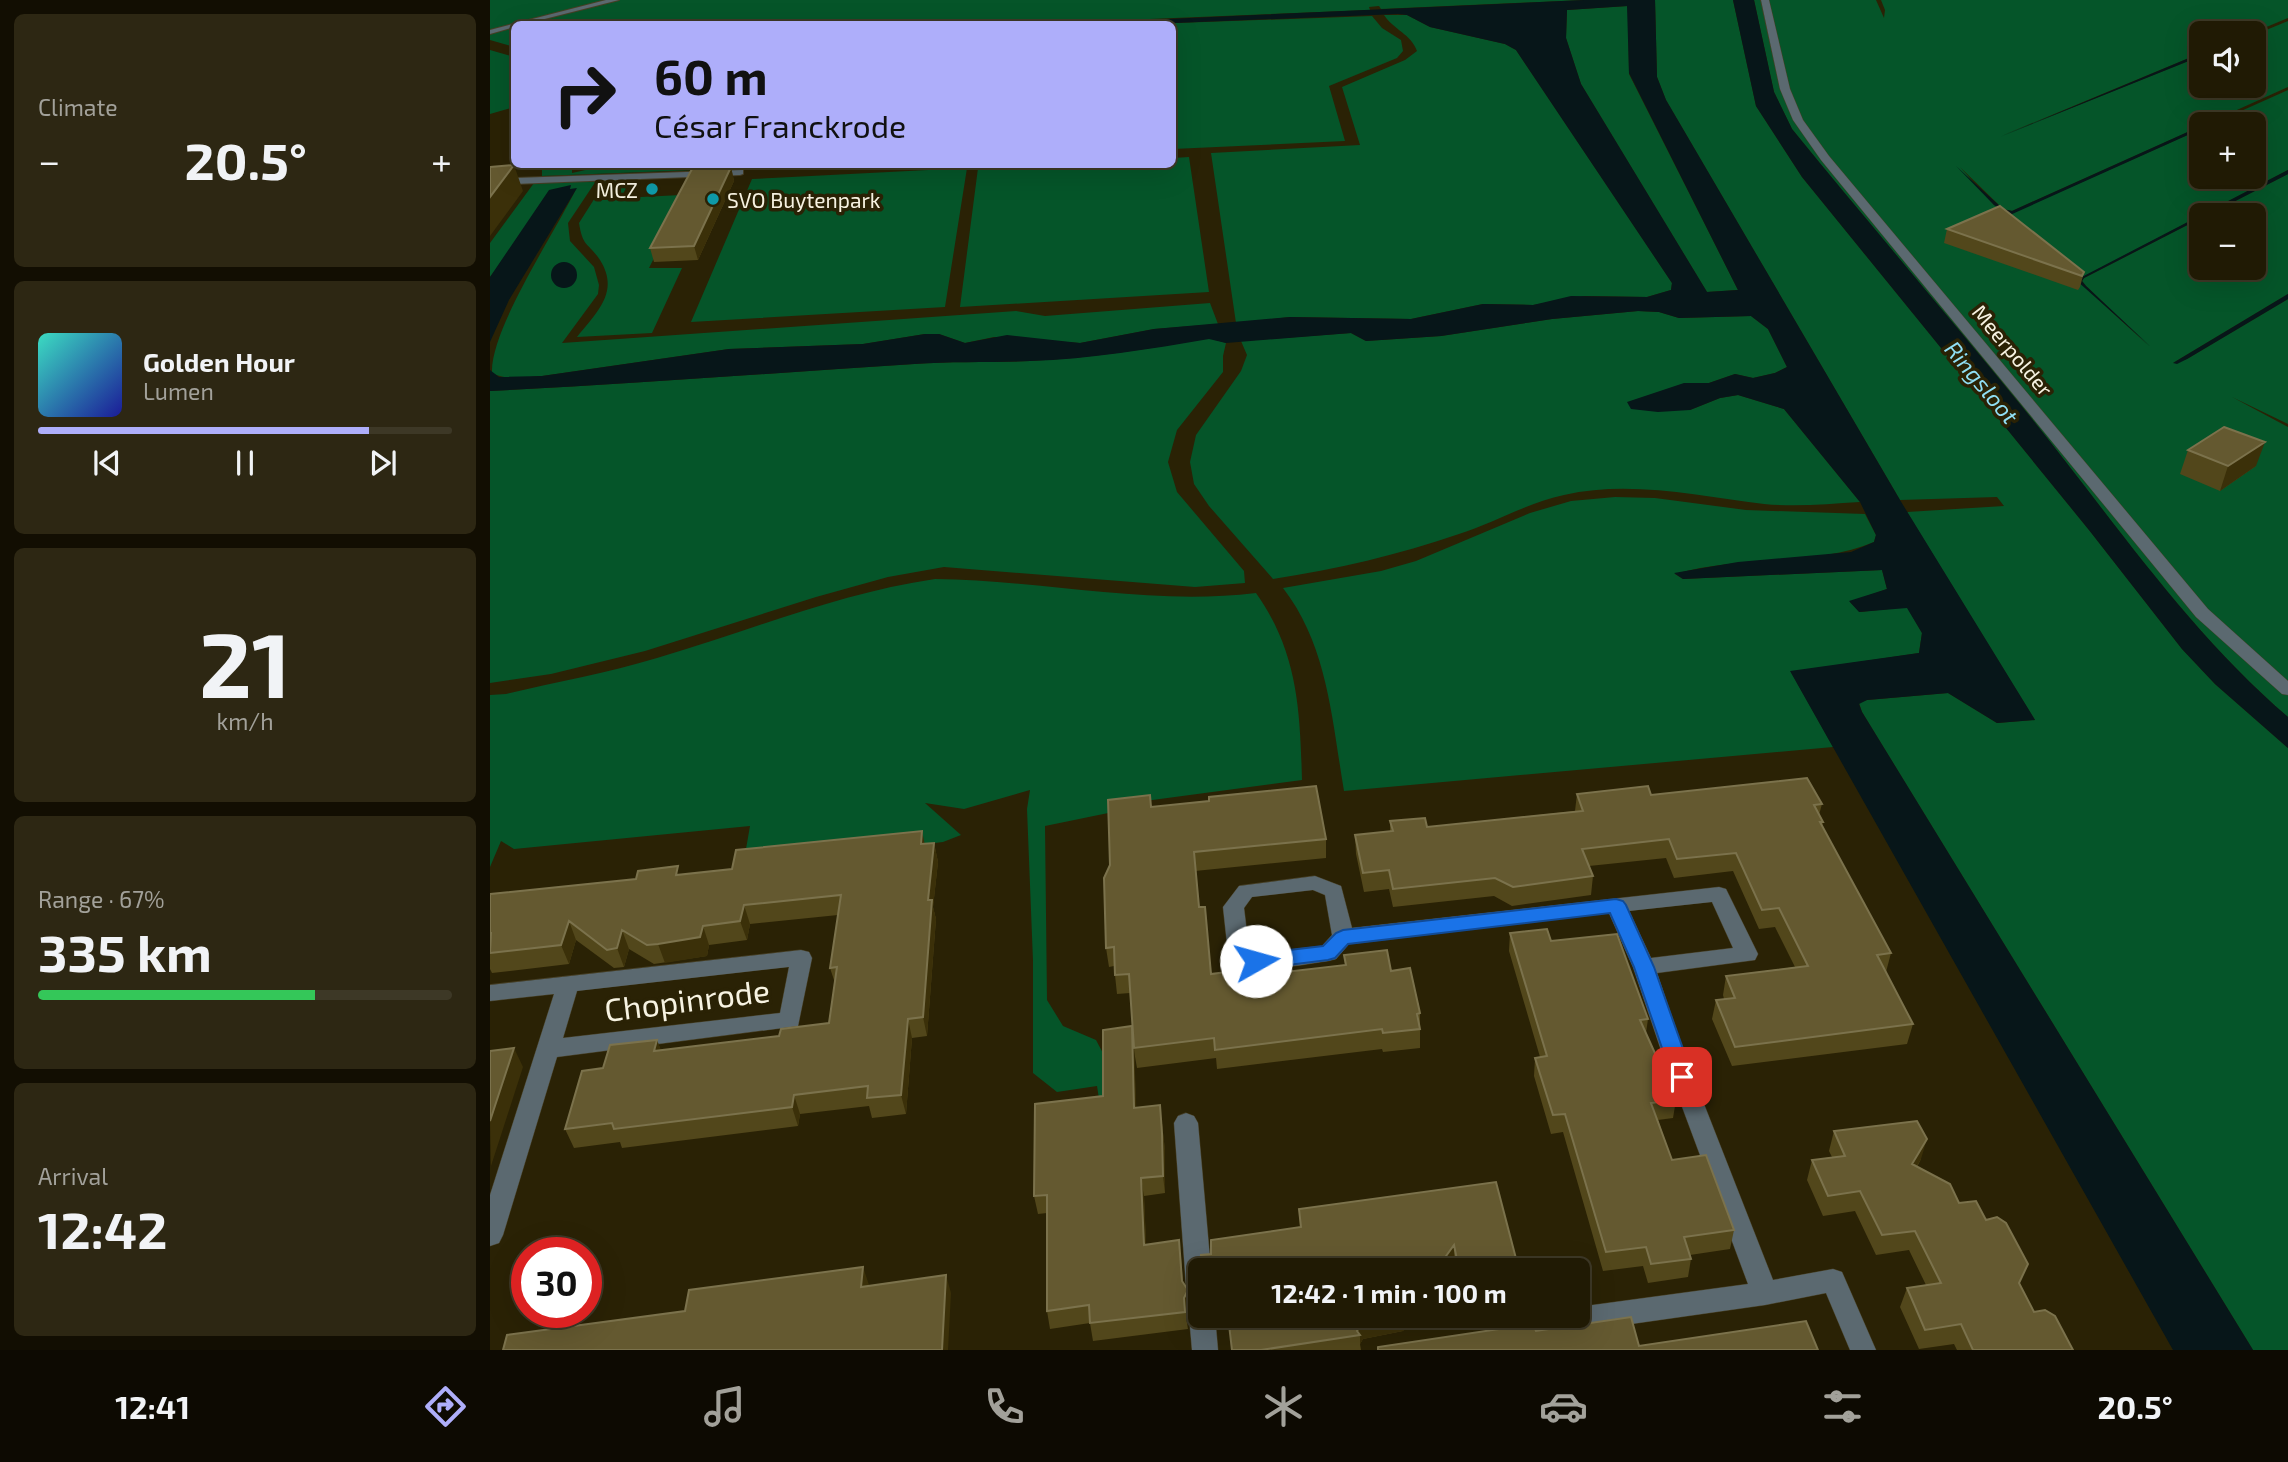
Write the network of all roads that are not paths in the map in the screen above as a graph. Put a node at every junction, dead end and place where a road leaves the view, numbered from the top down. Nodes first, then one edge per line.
1 (615, 0) edge
2 (1765, 0) edge
3 (532, 21) edge
4 (511, 26) edge
5 (490, 32) edge
6 (537, 168) edge
7 (666, 168) edge
8 (740, 172) dead end
9 (662, 175) junction
10 (536, 180) junction
11 (490, 182) edge
12 (2288, 690) edge
13 (1616, 905) junction
14 (1343, 937) junction
15 (1644, 967) junction
16 (568, 985) junction
17 (490, 993) edge
18 (548, 1049) junction
19 (1186, 1123) dead end
20 (490, 1235) edge
21 (1197, 1258) edge
22 (1765, 1293) junction
23 (1203, 1328) edge
24 (1484, 1333) edge
25 (1205, 1350) edge
26 (1863, 1350) edge

1 - 3 lane
2 - 12 street, Meerpolder
4 - 5 lane
6 - 10 lane
7 - 9 lane
8 - 9 lane
9 - 10 lane
10 - 11 lane
13 - 14 street
13 - 15 street
13 - 15 street
14 - 14 street
15 - 22 street
16 - 17 street, Chopinrode
16 - 18 street, Chopinrode
16 - 18 street, Chopinrode
18 - 20 street, Chopinrode
19 - 21 street
22 - 24 street
22 - 26 street
23 - 25 street

